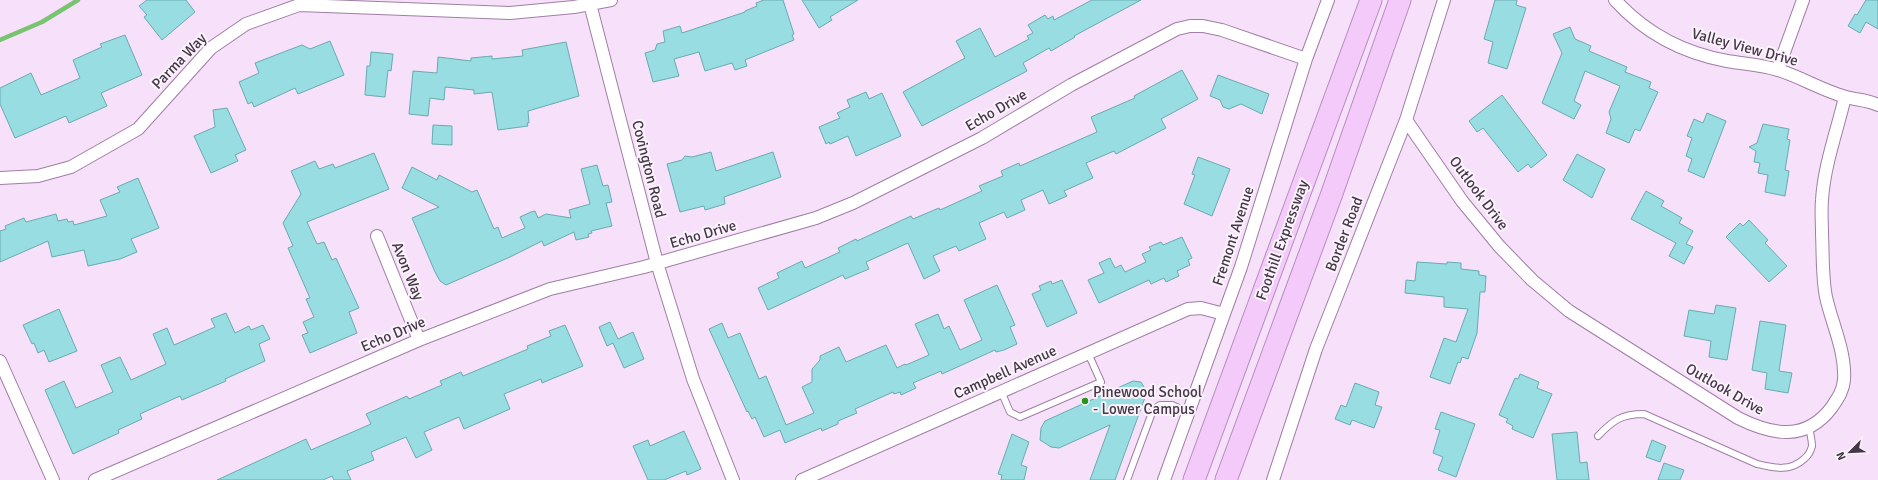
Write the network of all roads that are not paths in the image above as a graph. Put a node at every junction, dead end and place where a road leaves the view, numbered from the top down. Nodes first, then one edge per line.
1 (611, 0) edge
2 (1328, 0) edge
3 (1371, 0) edge
4 (1400, 0) edge
5 (1444, 0) edge
6 (1615, 0) edge
7 (1804, 0) edge
8 (590, 2) edge
9 (1306, 59) junction
10 (1778, 69) junction
11 (1845, 97) junction
12 (1878, 105) edge
13 (1406, 120) junction
14 (0, 178) edge
15 (377, 236) dead end
16 (657, 263) junction
17 (1224, 314) junction
18 (419, 340) junction
19 (1088, 353) junction
20 (0, 361) edge
21 (1001, 391) junction
22 (1188, 412) junction
23 (1809, 427) junction
24 (1598, 436) dead end
25 (53, 480) edge
26 (94, 480) edge
27 (733, 480) edge
28 (802, 480) edge
29 (1127, 480) edge
30 (1164, 480) edge
31 (1194, 480) edge
32 (1226, 480) edge
33 (1273, 480) edge

1 - 8 street, Parma Way
2 - 9 street, Fremont Avenue
3 - 31 highway, Foothill Expressway
4 - 32 highway, Foothill Expressway
5 - 13 street, Border Road
6 - 10 street, Valley View Drive
7 - 10 street
8 - 14 street, Parma Way
8 - 16 street, Covington Road
9 - 16 street, Echo Drive
9 - 17 street, Fremont Avenue
10 - 11 street, Valley View Drive
11 - 12 street, Valley View Drive
11 - 23 street, Outlook Drive
13 - 23 street, Outlook Drive
13 - 33 street, Border Road
15 - 18 street, Avon Way
16 - 18 street, Echo Drive
16 - 27 street, Covington Road
17 - 19 street, Campbell Avenue
17 - 22 street, Fremont Avenue
18 - 26 street, Echo Drive
19 - 21 street, Campbell Avenue
19 - 21 lane
20 - 25 street
21 - 28 street, Campbell Avenue
22 - 29 lane
22 - 30 street, Fremont Avenue
23 - 24 lane

